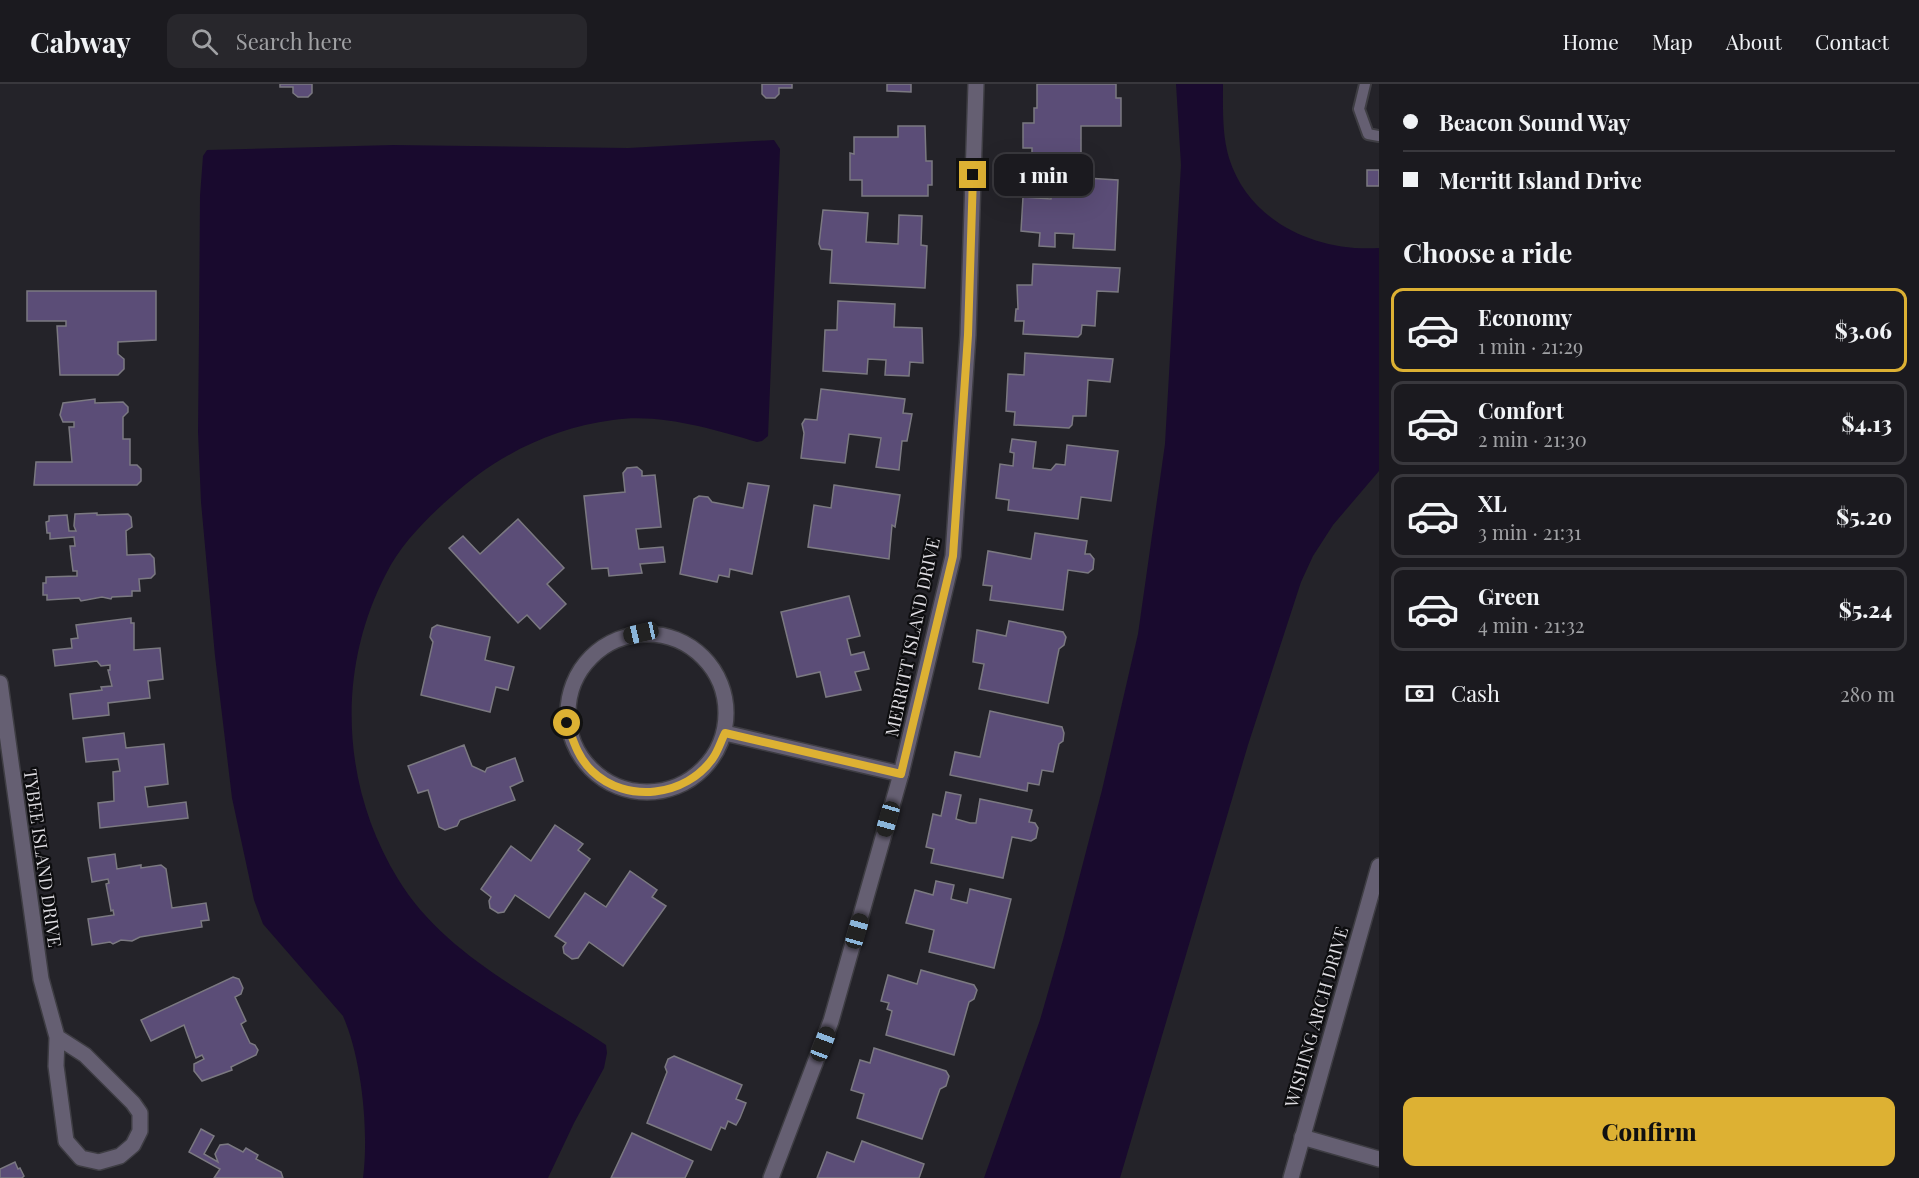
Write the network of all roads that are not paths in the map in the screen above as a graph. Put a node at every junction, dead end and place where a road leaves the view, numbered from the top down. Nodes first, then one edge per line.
1 (976, 84) edge
2 (1365, 84) edge
3 (1379, 136) edge
4 (0, 683) edge
5 (725, 733) junction
6 (901, 774) junction
7 (1379, 866) edge
8 (57, 1037) junction
9 (1302, 1137) junction
10 (1379, 1159) edge
11 (771, 1178) edge
12 (1291, 1178) edge

1 - 6 street, MERRITT ISLAND DRIVE
2 - 3 lane
4 - 8 street, TYBEE ISLAND DRIVE
5 - 5 street
5 - 6 street
6 - 11 street, MERRITT ISLAND DRIVE
7 - 9 street, WISHING ARCH DRIVE
8 - 8 street, TYBEE ISLAND DRIVE
9 - 10 street
9 - 12 street, WISHING ARCH DRIVE

